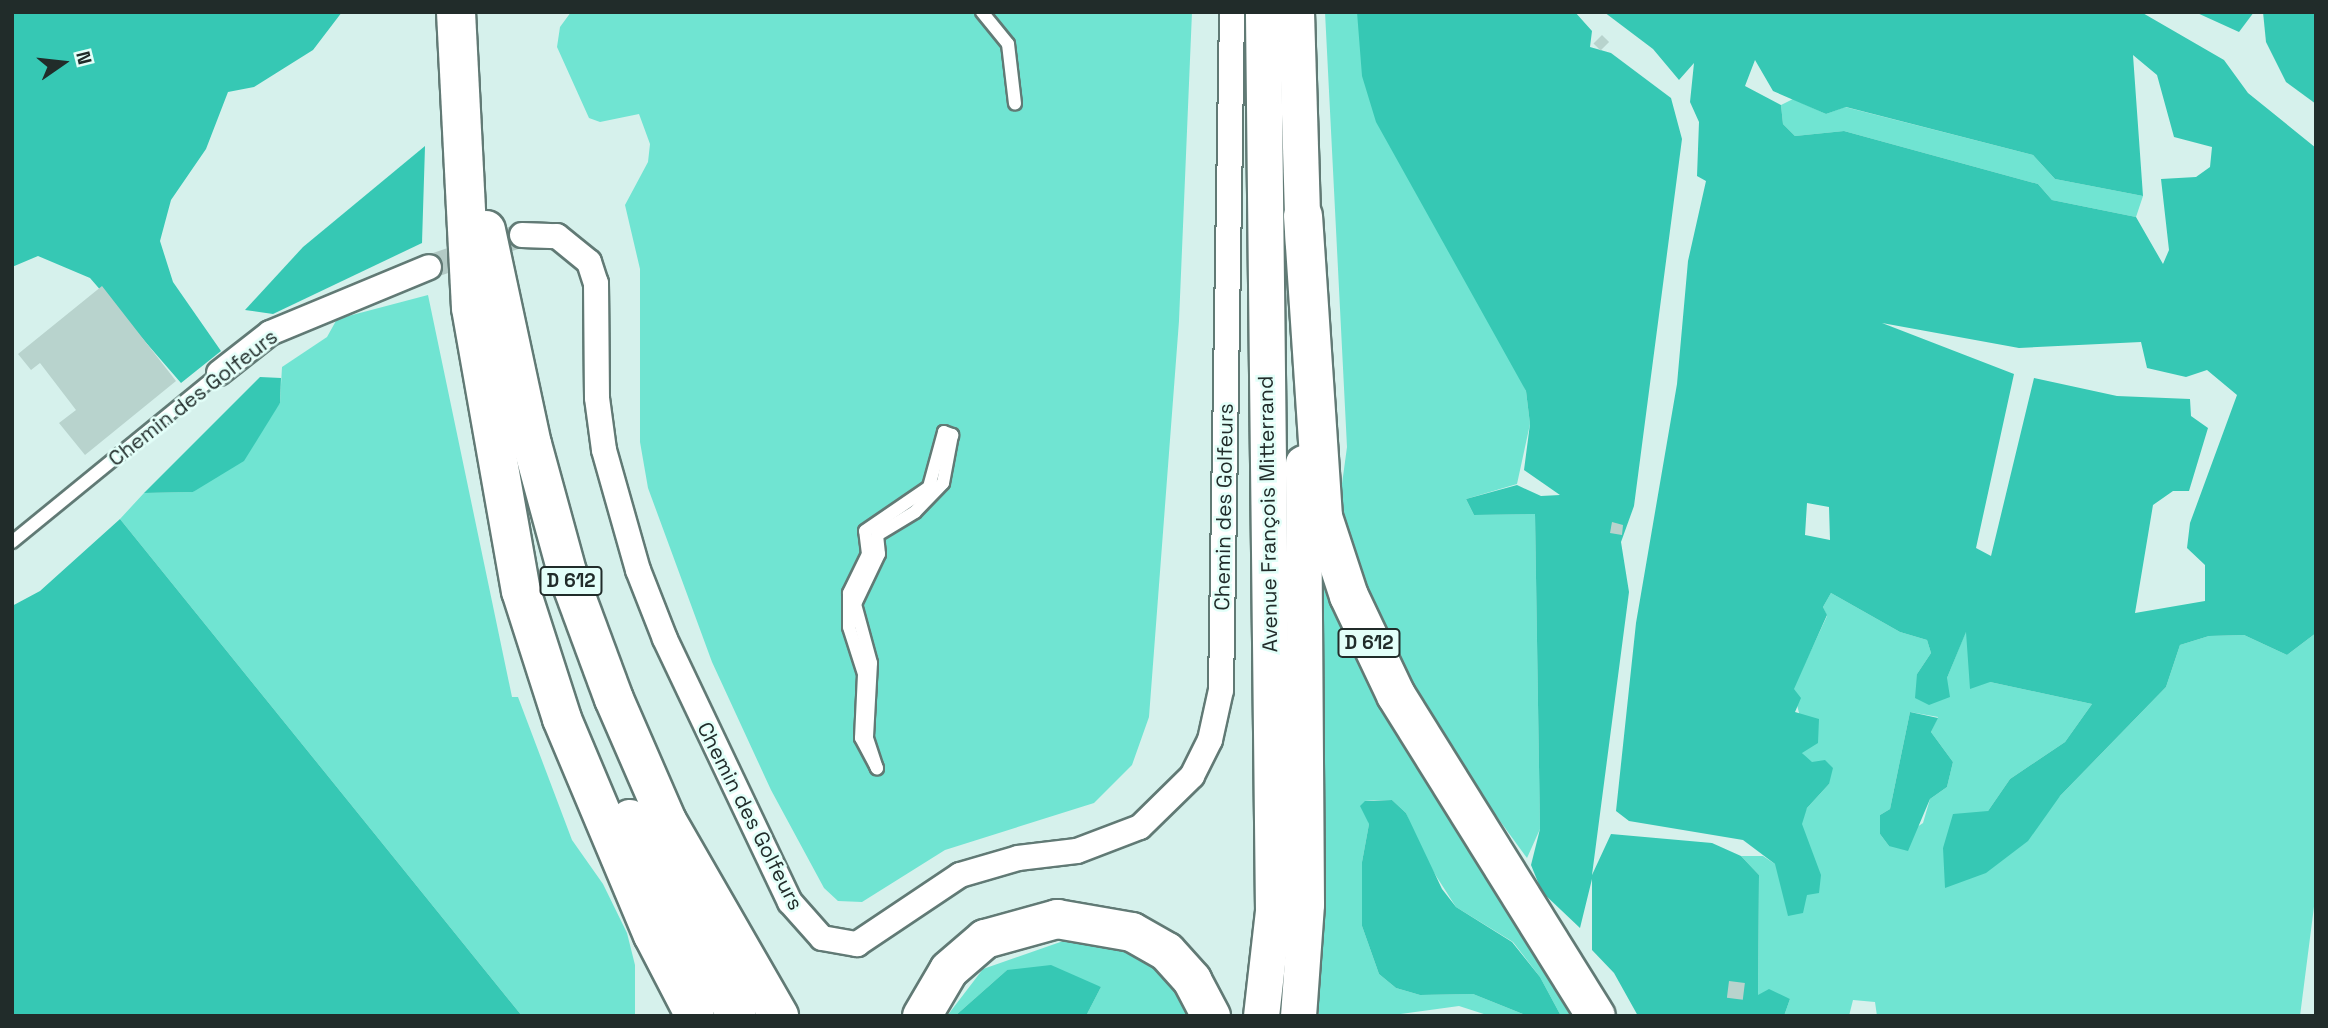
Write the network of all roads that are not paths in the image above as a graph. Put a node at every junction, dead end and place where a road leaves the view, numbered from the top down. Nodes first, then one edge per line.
1 (456, 12) edge
2 (982, 12) edge
3 (1232, 12) edge
4 (1263, 12) edge
5 (1296, 12) edge
6 (1015, 104) dead end
7 (462, 111) junction
8 (1303, 216) junction
9 (522, 235) tunnel mouth
10 (429, 267) tunnel mouth
11 (219, 373) joint
12 (952, 435) joint
13 (500, 458) junction
14 (12, 542) edge
15 (695, 1016) edge
16 (737, 1016) edge
17 (779, 1016) edge
18 (922, 1016) edge
19 (1211, 1016) edge
20 (1261, 1016) edge
21 (1298, 1016) edge
22 (1596, 1016) edge

1 - 7 highway, D 612
2 - 6 lane
3 - 9 street, Chemin des Golfeurs
4 - 20 main road, Avenue François Mitterrand
5 - 8 main road, Avenue François Mitterrand
7 - 13 highway, D 612
7 - 17 highway, D 612
8 - 21 main road, Avenue François Mitterrand
8 - 22 highway, D 612
10 - 11 street, Chemin des Golfeurs
11 - 14 lane, Chemin des Golfeurs
12 - 12 lane
13 - 15 highway, D 612
13 - 16 highway, D 612
18 - 19 highway

